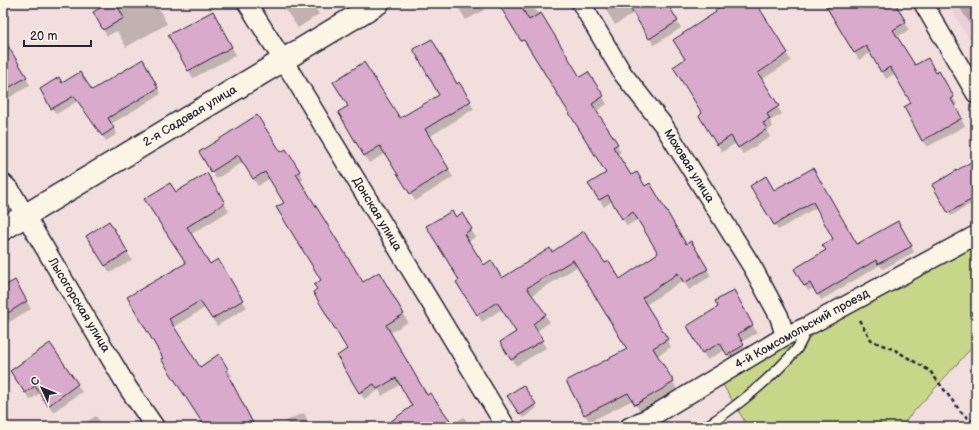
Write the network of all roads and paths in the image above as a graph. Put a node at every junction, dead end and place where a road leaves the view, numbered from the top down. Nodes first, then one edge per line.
1 (247, 3) edge
2 (378, 3) edge
3 (581, 3) edge
4 (923, 3) edge
5 (282, 61) junction
6 (976, 94) edge
7 (3, 183) edge
8 (25, 215) junction
9 (3, 228) edge
10 (976, 234) edge
11 (849, 304) junction
12 (808, 326) junction
13 (785, 336) junction
14 (976, 425) edge
15 (155, 427) edge
16 (506, 427) edge
17 (629, 427) edge
18 (705, 427) edge

1 - 5 street, Донская улица
2 - 5 street, 2-я Садовая улица
3 - 13 street, Моховая улица
4 - 6 street
5 - 8 street, 2-я Садовая улица
5 - 16 street, Донская улица
7 - 8 street, Лысогорская улица
8 - 9 street, 2-я Садовая улица
8 - 15 street, Лысогорская улица
10 - 11 street, 4-й Комсомольский проезд
11 - 12 street, 4-й Комсомольский проезд
11 - 14 path
12 - 13 street, 4-й Комсомольский проезд
12 - 18 lane
13 - 17 street, 4-й Комсомольский проезд

